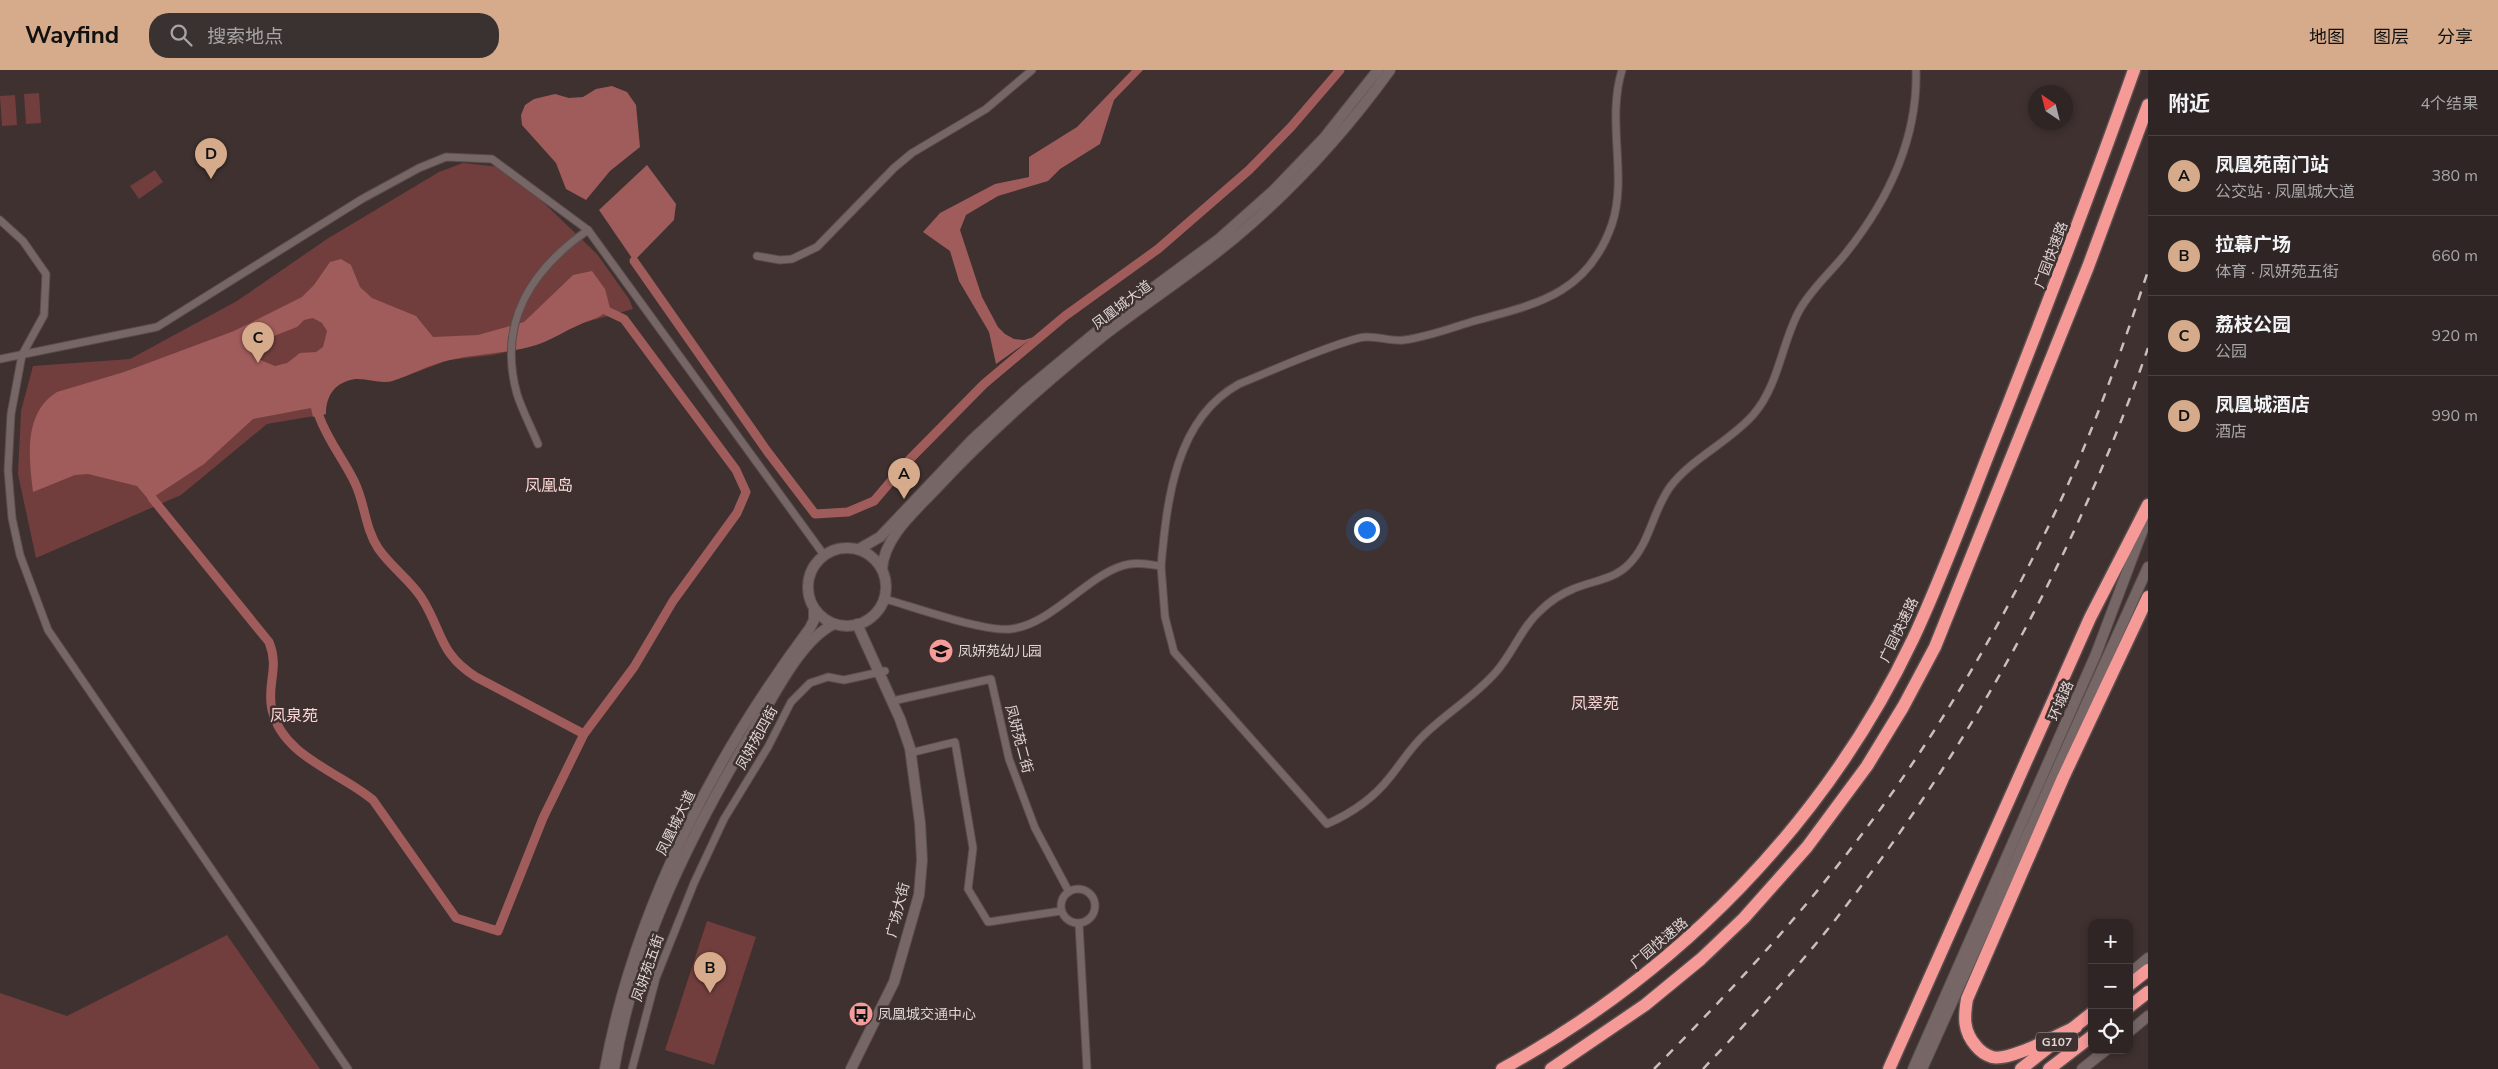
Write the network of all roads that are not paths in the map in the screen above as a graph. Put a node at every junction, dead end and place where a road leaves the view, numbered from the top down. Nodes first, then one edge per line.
1 (1032, 70) edge
2 (1378, 70) edge
3 (1390, 70) edge
4 (1622, 70) edge
5 (1916, 70) edge
6 (2134, 70) edge
7 (2148, 105) edge
8 (0, 220) edge
9 (588, 230) junction
10 (757, 256) dead end
11 (22, 355) junction
12 (0, 360) edge
13 (538, 444) dead end
14 (2148, 505) edge
15 (2148, 516) edge
16 (859, 549) junction
17 (824, 555) junction
18 (1161, 566) junction
19 (2148, 567) edge
20 (882, 568) junction
21 (2148, 597) edge
22 (885, 599) junction
23 (814, 609) junction
24 (861, 623) junction
25 (834, 624) junction
26 (881, 671) junction
27 (897, 700) junction
28 (900, 719) junction
29 (910, 753) junction
30 (696, 878) joint
31 (1069, 892) junction
32 (1995, 895) junction
33 (1061, 911) junction
34 (1079, 924) junction
35 (2148, 958) edge
36 (2148, 970) edge
37 (2133, 971) edge
38 (2133, 982) edge
39 (2148, 992) edge
40 (2133, 1004) edge
41 (2088, 1016) edge
42 (2148, 1016) edge
43 (2076, 1027) junction
44 (2133, 1029) edge
45 (2088, 1039) edge
46 (2101, 1054) edge
47 (348, 1069) edge
48 (605, 1069) edge
49 (614, 1069) edge
50 (632, 1069) edge
51 (851, 1069) edge
52 (1087, 1069) edge
53 (1502, 1069) edge
54 (1550, 1069) edge
55 (1889, 1069) edge
56 (1913, 1069) edge
57 (1922, 1069) edge
58 (2020, 1069) edge
59 (2049, 1069) edge
60 (2082, 1069) edge

1 - 10 street
2 - 16 main road, 凤凰城大道
3 - 20 main road, 凤凰城大道
4 - 18 street
5 - 18 street
6 - 53 highway, 广园快速路
7 - 54 highway
8 - 11 street
9 - 11 street
9 - 13 street
9 - 17 street
11 - 12 street
11 - 47 street
14 - 55 highway
15 - 32 main road, 环城路
16 - 17 main road
16 - 20 main road
17 - 23 main road
18 - 22 street
19 - 32 main road, 环城路
20 - 22 main road
21 - 43 highway
22 - 24 main road
23 - 25 main road
23 - 48 main road, 凤凰城大道
24 - 25 main road
24 - 26 main road, 广场大街
25 - 49 main road, 凤凰城大道
26 - 27 main road, 广场大街
26 - 28 main road, 广场大街
26 - 30 street, 凤妍苑四街
27 - 28 main road, 广场大街
27 - 31 street, 凤妍苑二街
28 - 29 main road, 广场大街
29 - 33 street
29 - 51 main road, 广场大街
30 - 50 street, 凤妍苑五街
31 - 33 street
31 - 34 street
32 - 56 main road
32 - 57 main road
33 - 34 street
34 - 52 street
35 - 37 main road
36 - 38 highway
39 - 40 highway
41 - 43 highway, G107
42 - 44 main road
43 - 58 highway, G107
45 - 59 highway, G107
46 - 60 main road

